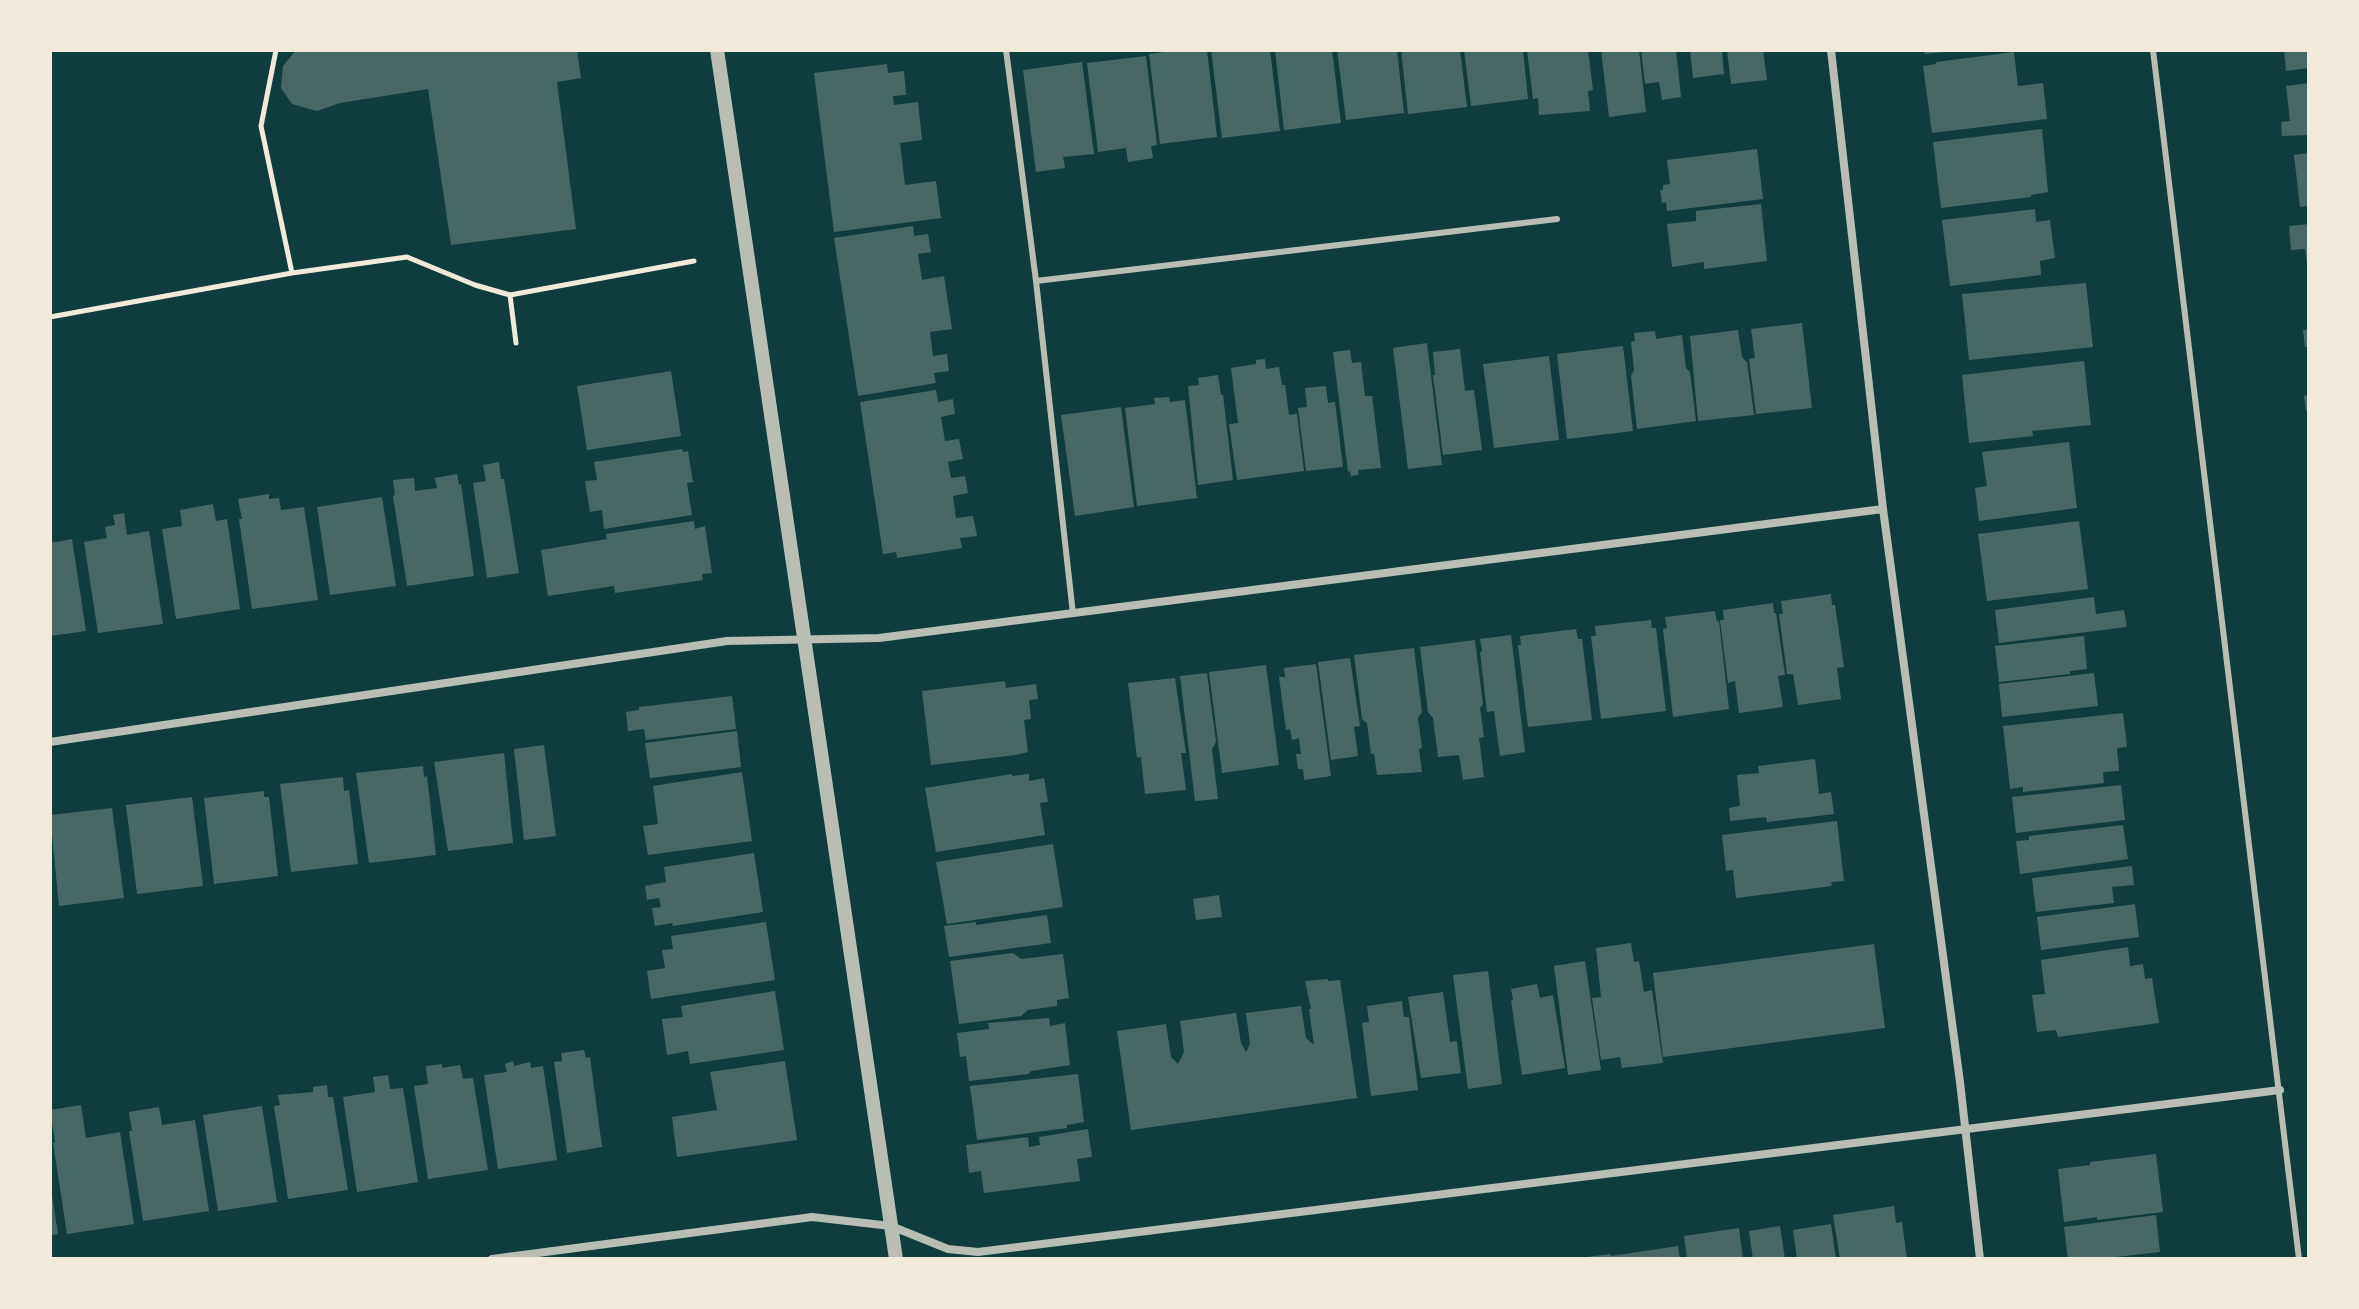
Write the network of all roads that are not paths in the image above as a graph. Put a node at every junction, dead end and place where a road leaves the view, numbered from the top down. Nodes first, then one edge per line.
1 (717, 50) edge
2 (1006, 50) edge
3 (1831, 50) edge
4 (2153, 50) edge
5 (1557, 219) dead end
6 (1036, 281) junction
7 (1883, 509) junction
8 (1073, 614) junction
9 (803, 641) junction
10 (50, 742) edge
11 (2280, 1090) junction
12 (1966, 1130) junction
13 (891, 1226) junction
14 (492, 1259) edge
15 (896, 1259) edge
16 (1980, 1259) edge
17 (2299, 1259) edge

1 - 9 street
2 - 6 lane
3 - 7 street
4 - 11 lane
5 - 6 lane
6 - 8 lane
7 - 8 street
7 - 12 street
8 - 9 street
9 - 10 street
9 - 13 street
11 - 12 street
11 - 17 lane
12 - 13 street
12 - 16 street
13 - 14 street
13 - 15 street

